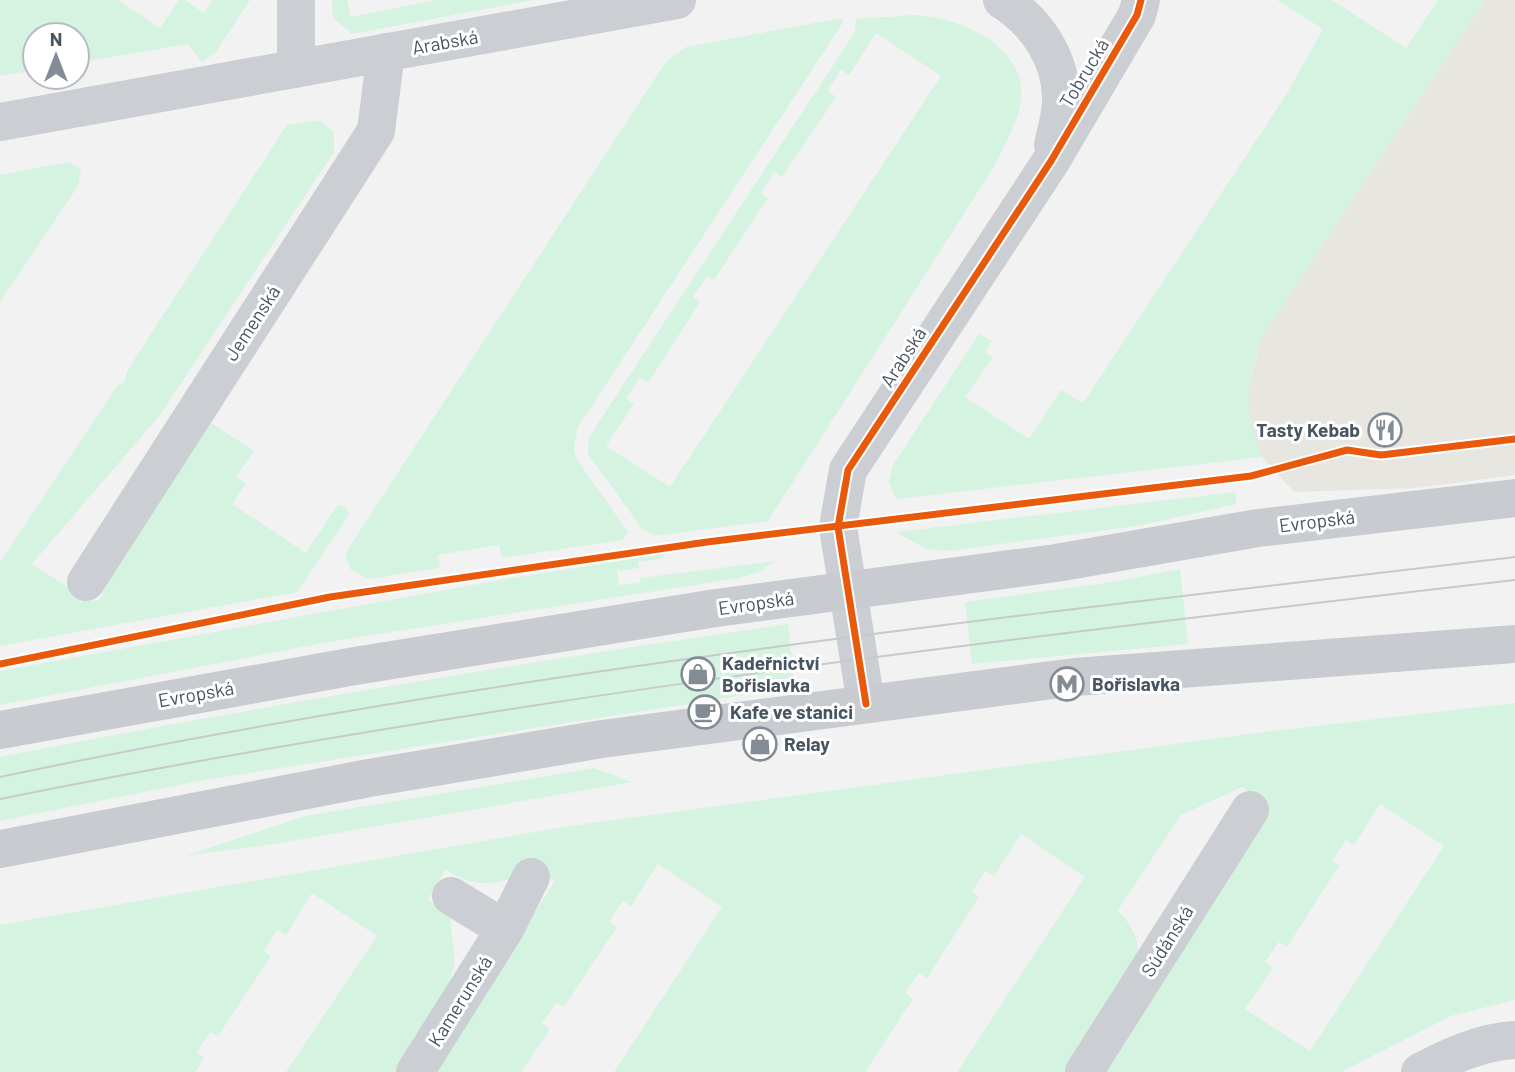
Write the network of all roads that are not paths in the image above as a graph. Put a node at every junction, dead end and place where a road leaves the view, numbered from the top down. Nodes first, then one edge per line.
1 (296, 0) edge
2 (677, 0) edge
3 (1002, 0) edge
4 (1141, 0) edge
5 (386, 52) junction
6 (296, 69) junction
7 (0, 122) edge
8 (1051, 161) junction
9 (1515, 498) edge
10 (86, 583) dead end
11 (848, 589) junction
12 (1515, 643) edge
13 (866, 704) junction
14 (0, 730) edge
15 (1250, 810) dead end
16 (0, 849) edge
17 (531, 877) dead end
18 (451, 896) dead end
19 (505, 929) junction
20 (1515, 1040) edge
21 (415, 1072) edge
22 (1084, 1072) edge
23 (1420, 1072) edge

1 - 6 street
2 - 5 street, Arabská
3 - 8 street, Arabská
4 - 8 street, Tobrucká
5 - 6 street, Arabská
5 - 10 street, Jemenská
6 - 7 street, Arabská
8 - 11 street, Arabská
9 - 11 main road, Evropská
11 - 13 street, Arabská
11 - 14 main road, Evropská
12 - 13 main road
13 - 16 main road
15 - 22 street, Súdánská
17 - 19 street, Kamerunská
18 - 19 street
19 - 21 street, Kamerunská
20 - 23 street

